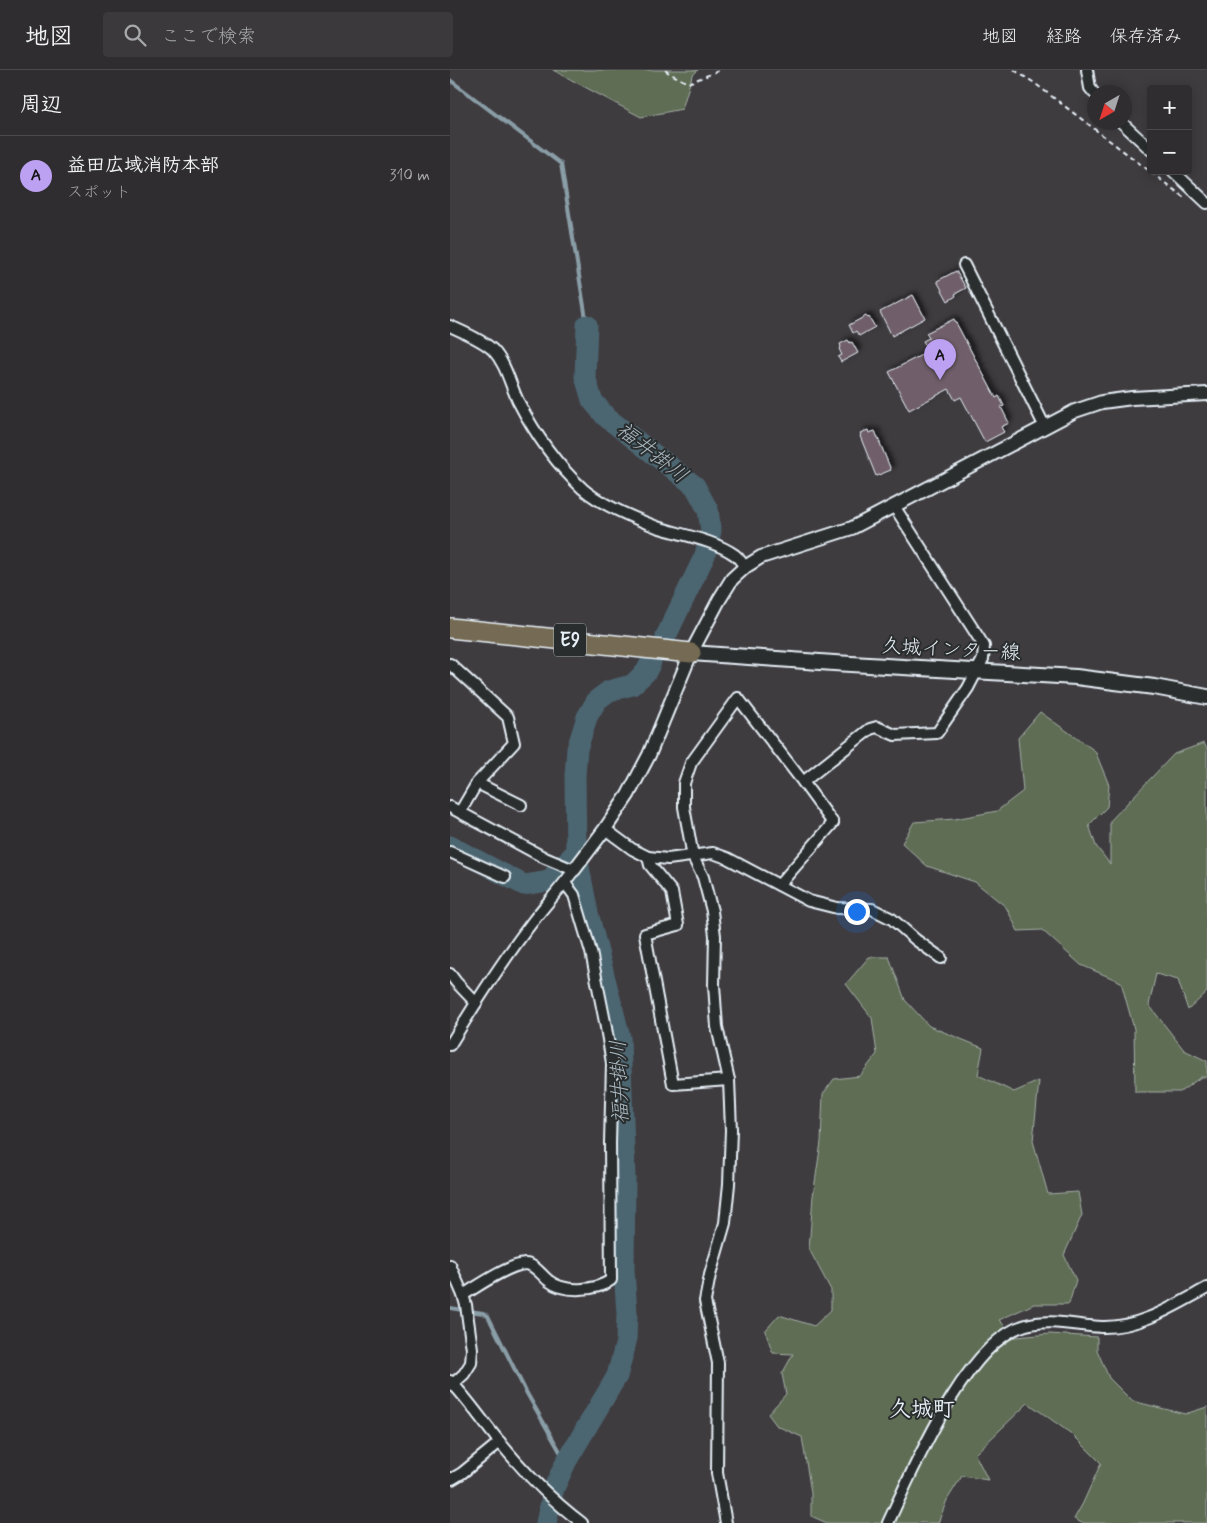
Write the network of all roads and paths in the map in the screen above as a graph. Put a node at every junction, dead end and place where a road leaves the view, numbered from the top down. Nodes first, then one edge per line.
1 (665, 70) edge
2 (721, 70) edge
3 (1014, 70) edge
4 (1088, 70) edge
5 (1090, 85) edge
6 (1130, 130) edge
7 (1147, 146) edge
8 (1177, 175) edge
9 (1207, 203) edge
10 (1192, 204) dead end
11 (964, 265) dead end
12 (450, 326) edge
13 (1207, 394) edge
14 (1045, 427) junction
15 (894, 506) junction
16 (745, 567) junction
17 (450, 628) edge
18 (691, 653) junction
19 (450, 664) edge
20 (976, 671) junction
21 (1207, 697) edge
22 (478, 782) junction
23 (803, 782) junction
24 (521, 805) dead end
25 (450, 807) edge
26 (460, 812) junction
27 (605, 829) junction
28 (450, 852) edge
29 (693, 857) junction
30 (648, 858) junction
31 (574, 870) junction
32 (505, 877) dead end
33 (565, 883) junction
34 (779, 885) junction
35 (940, 958) dead end
36 (450, 974) edge
37 (476, 1003) junction
38 (450, 1044) edge
39 (729, 1080) junction
40 (450, 1265) edge
41 (1207, 1288) edge
42 (463, 1295) junction
43 (452, 1382) edge
44 (500, 1442) junction
45 (450, 1478) edge
46 (582, 1523) edge
47 (726, 1523) edge
48 (888, 1523) edge

1 - 2 path
3 - 10 path
4 - 5 street
6 - 7 street
8 - 9 street
11 - 14 street
12 - 16 street
13 - 14 street
14 - 15 street
15 - 16 street
15 - 20 street
16 - 18 street
17 - 18 highway, E9
18 - 20 main road, 久城インター線
18 - 27 street
19 - 22 street
20 - 21 main road, 久城インター線
20 - 23 street
22 - 24 street
22 - 26 street
23 - 29 street
23 - 34 street
25 - 26 street
26 - 31 street
27 - 30 street
27 - 31 street
28 - 32 street
29 - 30 street
29 - 34 street
29 - 39 street
30 - 39 street
31 - 33 street
33 - 37 street
33 - 42 street
34 - 35 street
36 - 37 street
37 - 38 street
39 - 47 street
40 - 42 street
41 - 48 street
42 - 43 street
43 - 44 street
44 - 45 street
44 - 46 street

